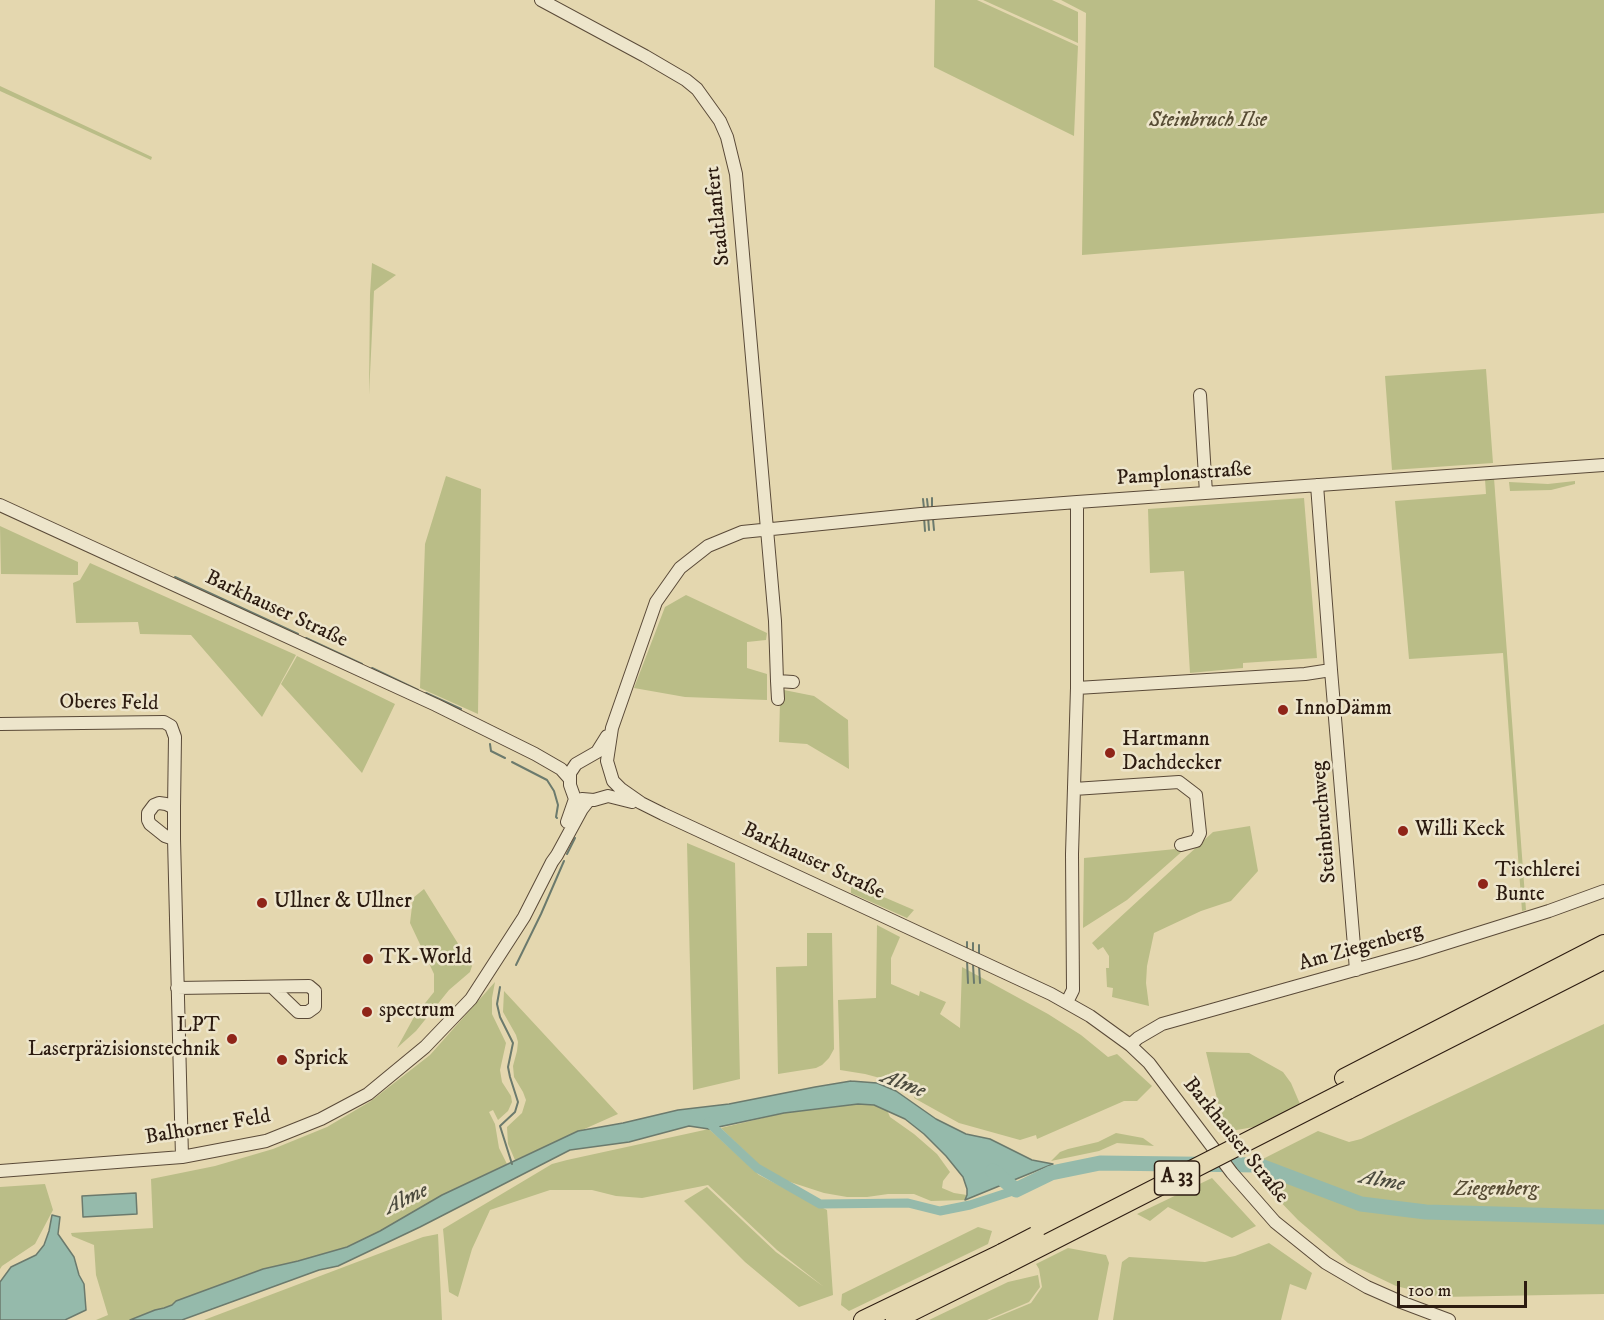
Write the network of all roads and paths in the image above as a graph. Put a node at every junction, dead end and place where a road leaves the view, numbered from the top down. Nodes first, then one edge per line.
1 (541, 0) edge
2 (1200, 395) dead end
3 (1604, 465) edge
4 (1317, 485) junction
5 (1206, 493) junction
6 (1077, 502) junction
7 (0, 505) edge
8 (767, 529) junction
9 (1331, 670) junction
10 (777, 681) junction
11 (793, 682) dead end
12 (1077, 688) junction
13 (778, 699) dead end
14 (0, 723) edge
15 (612, 728) junction
16 (535, 754) junction
17 (581, 761) junction
18 (610, 772) junction
19 (571, 784) junction
20 (1074, 789) junction
21 (595, 799) junction
22 (641, 803) junction
23 (174, 808) junction
24 (174, 839) junction
25 (1181, 844) dead end
26 (552, 862) junction
27 (1604, 891) edge
28 (1604, 944) edge
29 (1604, 960) edge
30 (1356, 970) junction
31 (272, 987) dead end
32 (177, 988) junction
33 (1067, 1002) junction
34 (1130, 1045) junction
35 (1346, 1084) junction
36 (182, 1157) junction
37 (0, 1171) edge
38 (1003, 1259) junction
39 (864, 1320) edge
40 (895, 1320) edge
41 (1449, 1320) edge

1 - 8 street, Stadtlanfert
2 - 5 street
3 - 4 street, Pamplonastraße
4 - 5 street, Pamplonastraße
4 - 9 street, Steinbruchweg
5 - 6 street, Pamplonastraße
6 - 8 street, Pamplonastraße
6 - 12 street
7 - 16 street, Barkhauser Straße
8 - 10 street
8 - 15 street, Pamplonastraße
9 - 12 street
9 - 30 street, Steinbruchweg
10 - 11 street
10 - 13 street
12 - 20 street
14 - 23 street, Oberes Feld
15 - 17 street
15 - 18 street
16 - 17 street, Barkhauser Straße
16 - 19 street, Barkhauser Straße
17 - 18 street
17 - 19 street
18 - 21 street
18 - 22 street, Barkhauser Straße
19 - 21 street
19 - 26 street, Balhorner Feld
20 - 25 street
20 - 33 street
21 - 22 street, Barkhauser Straße
21 - 26 street, Balhorner Feld
22 - 33 street, Barkhauser Straße
23 - 24 street, Oberes Feld
23 - 24 street
24 - 32 street, Oberes Feld
26 - 36 street, Balhorner Feld
27 - 30 street, Am Ziegenberg
28 - 35 highway, A 33
29 - 35 highway, A 33
30 - 34 street, Am Ziegenberg
31 - 32 street
32 - 36 street, Oberes Feld
33 - 34 street, Barkhauser Straße
34 - 41 street, Barkhauser Straße
35 - 38 highway, A 33, bridge
36 - 37 street, Balhorner Feld
38 - 39 highway, A 33
38 - 40 highway, A 33

